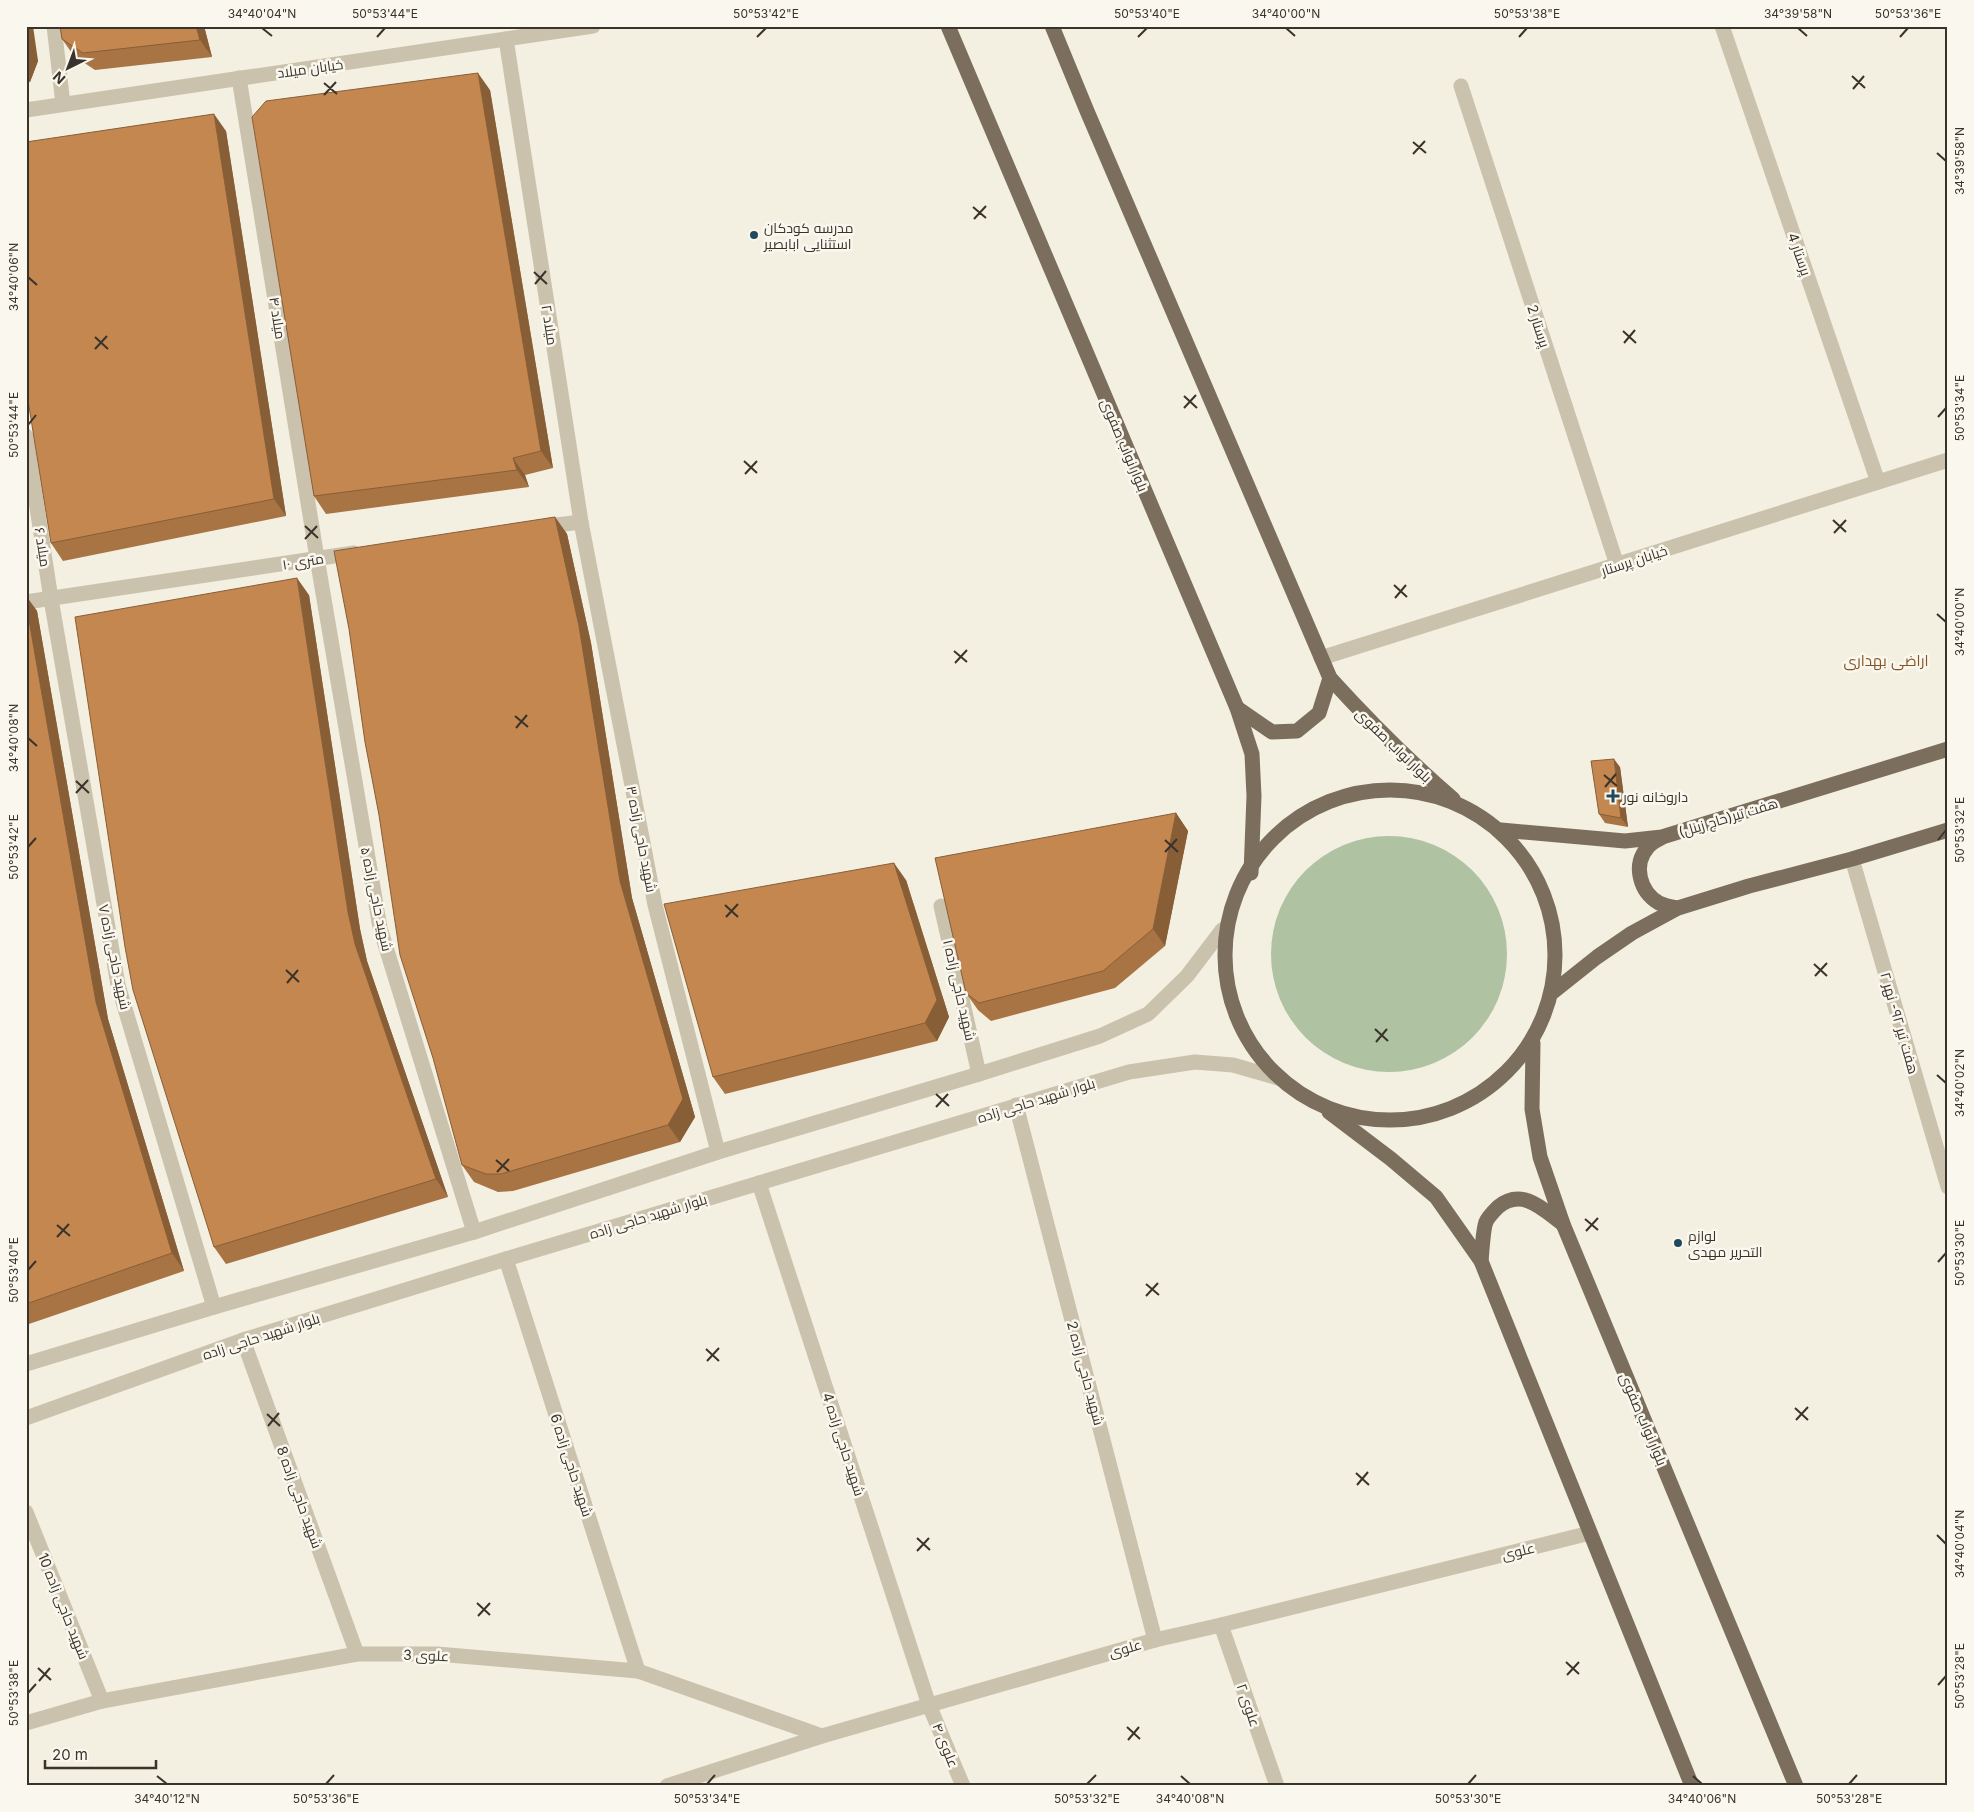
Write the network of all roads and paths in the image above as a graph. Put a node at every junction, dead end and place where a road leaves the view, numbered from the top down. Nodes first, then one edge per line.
1 (54, 26) edge
2 (593, 26) edge
3 (948, 26) edge
4 (1052, 26) edge
5 (1722, 26) edge
6 (506, 39) junction
7 (239, 78) junction
8 (1461, 86) dead end
9 (63, 104) junction
10 (26, 110) edge
11 (26, 436) edge
12 (1948, 460) edge
13 (1878, 482) junction
14 (581, 522) junction
15 (522, 530) edge
16 (366, 552) edge
17 (317, 558) junction
18 (1617, 565) junction
19 (51, 599) junction
20 (26, 602) edge
21 (1321, 658) junction
22 (1330, 678) junction
23 (1237, 708) junction
24 (1948, 749) edge
25 (1454, 800) junction
26 (1501, 830) junction
27 (1948, 830) edge
28 (1662, 837) junction
29 (1852, 859) junction
30 (1251, 874) junction
31 (941, 906) edge
32 (1678, 908) junction
33 (1222, 930) junction
34 (1553, 992) junction
35 (1533, 1043) junction
36 (979, 1074) junction
37 (1278, 1078) junction
38 (1016, 1106) junction
39 (1326, 1109) junction
40 (718, 1152) junction
41 (759, 1183) junction
42 (1948, 1187) edge
43 (1563, 1224) junction
44 (474, 1232) junction
45 (506, 1259) junction
46 (1480, 1261) junction
47 (214, 1306) junction
48 (243, 1340) junction
49 (26, 1364) edge
50 (26, 1418) edge
51 (26, 1512) edge
52 (1590, 1533) junction
53 (1221, 1625) junction
54 (1155, 1640) junction
55 (357, 1654) junction
56 (638, 1671) junction
57 (102, 1701) junction
58 (929, 1705) junction
59 (26, 1723) edge
60 (822, 1736) junction
61 (667, 1786) edge
62 (963, 1786) edge
63 (1277, 1786) edge
64 (1692, 1786) edge
65 (1796, 1786) edge

1 - 9 street
2 - 6 street, خیابان میلاد
3 - 23 main road, بلوار نواب صفوی
4 - 21 main road, بلوار نواب صفوی
5 - 13 street, پرستار 4
6 - 7 street, خیابان میلاد
6 - 14 street, میلاد ۲
7 - 9 street, خیابان میلاد
7 - 17 street, میلاد ۴
8 - 18 street, پرستار 2
9 - 10 street, خیابان میلاد
11 - 19 street, میلاد ۶
12 - 13 street, خیابان پرستار
13 - 18 street, خیابان پرستار
14 - 15 street
14 - 40 street, شهید حاجی زاده ۳
16 - 17 street, ۱۰ متری
17 - 19 street, ۱۰ متری
17 - 44 street, شهید حاجی زاده ۵
18 - 21 street, خیابان پرستار
19 - 20 street, ۱۰ متری
19 - 47 street, شهید حاجی زاده ۷
21 - 22 main road, بلوار نواب صفوی
22 - 23 main road
22 - 25 main road, بلوار نواب صفوی
23 - 30 main road, بلوار نواب صفوی
24 - 28 main road, هفت تیر(حاج زینل)
25 - 26 main road
25 - 30 main road
26 - 28 main road, هفت تیر(حاج زینل)
26 - 34 main road
27 - 29 main road
28 - 32 main road
29 - 32 main road
29 - 42 street, هفت تیر ۹۲- نهر ۲
30 - 33 main road
31 - 36 street, شهید حاجی زاده ۱
32 - 34 main road
33 - 36 street
33 - 37 main road
34 - 35 main road
35 - 39 main road
35 - 43 main road, بلوار نواب صفوی
36 - 40 street
37 - 38 street, بلوار شهید حاجی زاده
37 - 39 main road
38 - 41 street, بلوار شهید حاجی زاده
38 - 54 street, شهید حاجی زاده 2
39 - 46 main road
40 - 44 street
41 - 45 street, بلوار شهید حاجی زاده
41 - 58 street, شهید حاجی زاده 4
43 - 46 main road
43 - 65 main road, بلوار نواب صفوی
44 - 47 street
45 - 48 street, بلوار شهید حاجی زاده
45 - 56 street, شهید حاجی زاده 6
46 - 52 main road
47 - 49 street
48 - 50 street, بلوار شهید حاجی زاده
48 - 55 street, شهید حاجی زاده 8
51 - 57 street, شهید حاجی زاده 10
52 - 53 street, علوی
52 - 64 main road
53 - 54 street, علوی
53 - 63 street, علوی ۲
54 - 58 street, علوی
55 - 56 street, علوی 3
55 - 57 street, علوی 3
56 - 60 street, علوی 3
57 - 59 street, علوی 3
58 - 60 street, علوی
58 - 62 street, علوی ۴
60 - 61 street, علوی

